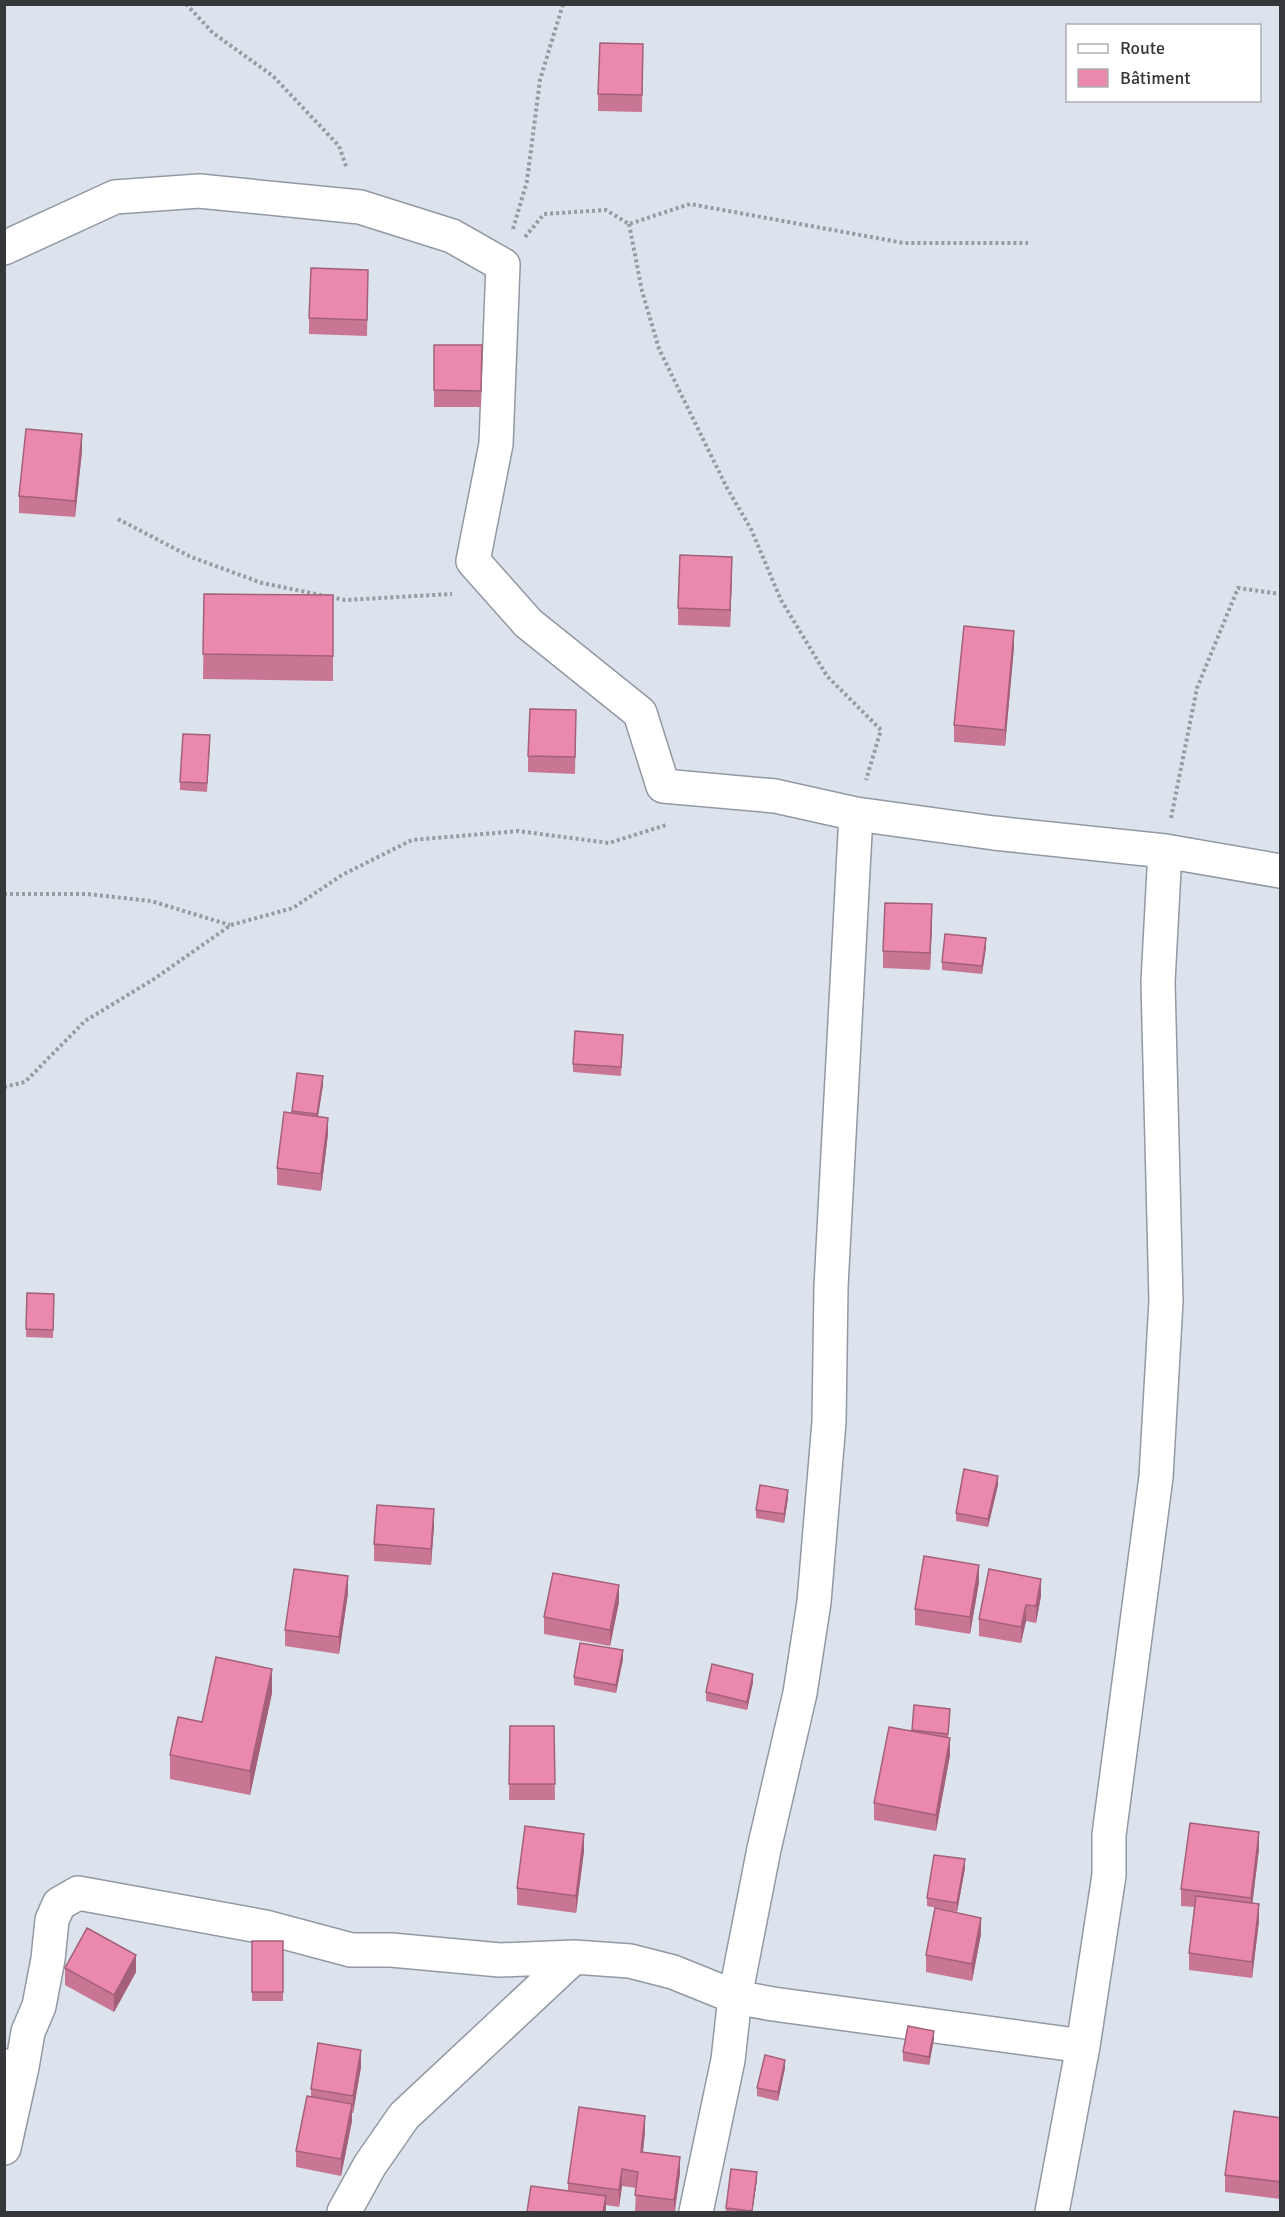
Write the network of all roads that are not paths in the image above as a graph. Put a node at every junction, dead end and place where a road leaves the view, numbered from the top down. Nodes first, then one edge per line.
1 (4, 248) edge
2 (856, 814) junction
3 (1165, 851) junction
4 (1281, 871) edge
5 (574, 1957) junction
6 (735, 1997) junction
7 (1083, 2046) junction
8 (13, 2067) edge
9 (4, 2148) edge
10 (344, 2212) edge
11 (696, 2212) edge
12 (1052, 2212) edge

1 - 2 street
2 - 3 street
2 - 6 street
3 - 4 street
3 - 7 street
5 - 6 street
5 - 8 street
5 - 10 street
6 - 7 street
6 - 11 street
7 - 12 street
8 - 9 street

